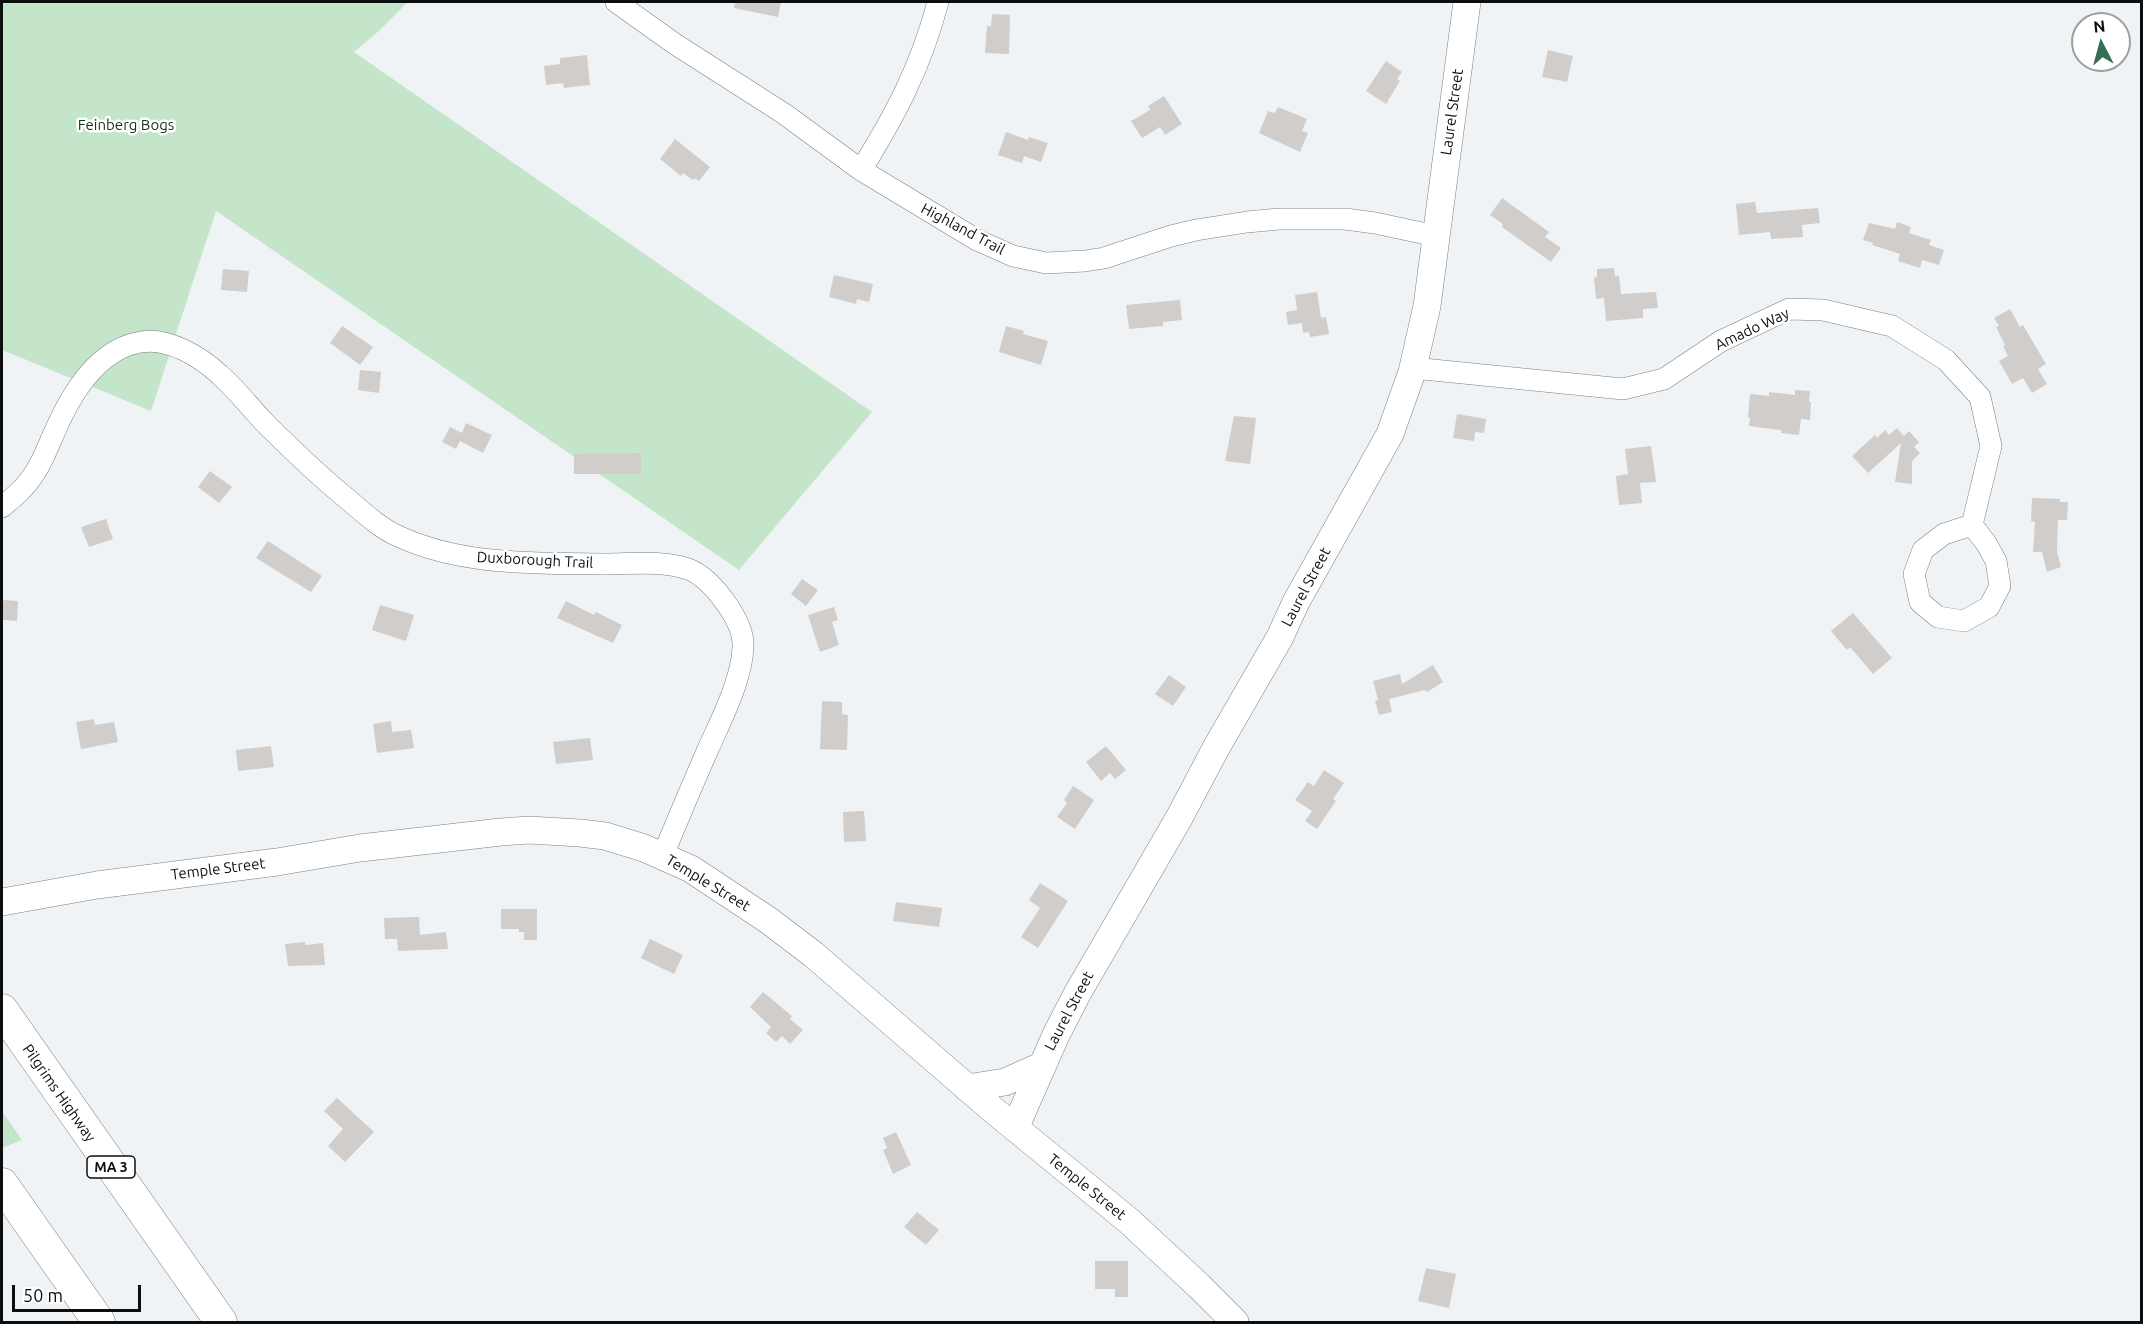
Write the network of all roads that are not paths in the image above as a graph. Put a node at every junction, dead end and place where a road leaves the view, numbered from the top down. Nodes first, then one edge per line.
1 (616, 2) edge
2 (938, 2) edge
3 (1467, 2) edge
4 (861, 170) junction
5 (1436, 236) junction
6 (1413, 368) junction
7 (2, 507) edge
8 (1972, 525) junction
9 (663, 855) junction
10 (2, 902) edge
11 (2, 1011) edge
12 (1041, 1066) junction
13 (967, 1088) junction
14 (1015, 1128) junction
15 (2, 1184) edge
16 (99, 1323) edge
17 (221, 1323) edge
18 (1235, 1323) edge

1 - 4 street, Highland Trail
2 - 4 street
3 - 5 main road, Laurel Street
4 - 5 street, Highland Trail
5 - 6 main road, Laurel Street
6 - 8 street, Amado Way
6 - 12 main road, Laurel Street
7 - 9 street, Duxborough Trail
8 - 8 street
9 - 10 main road, Temple Street
9 - 13 main road, Temple Street
11 - 17 highway, Pilgrims Highway / MA 3
12 - 13 main road
12 - 14 main road, Laurel Street
13 - 14 main road, Temple Street
14 - 18 main road, Temple Street
15 - 16 highway

